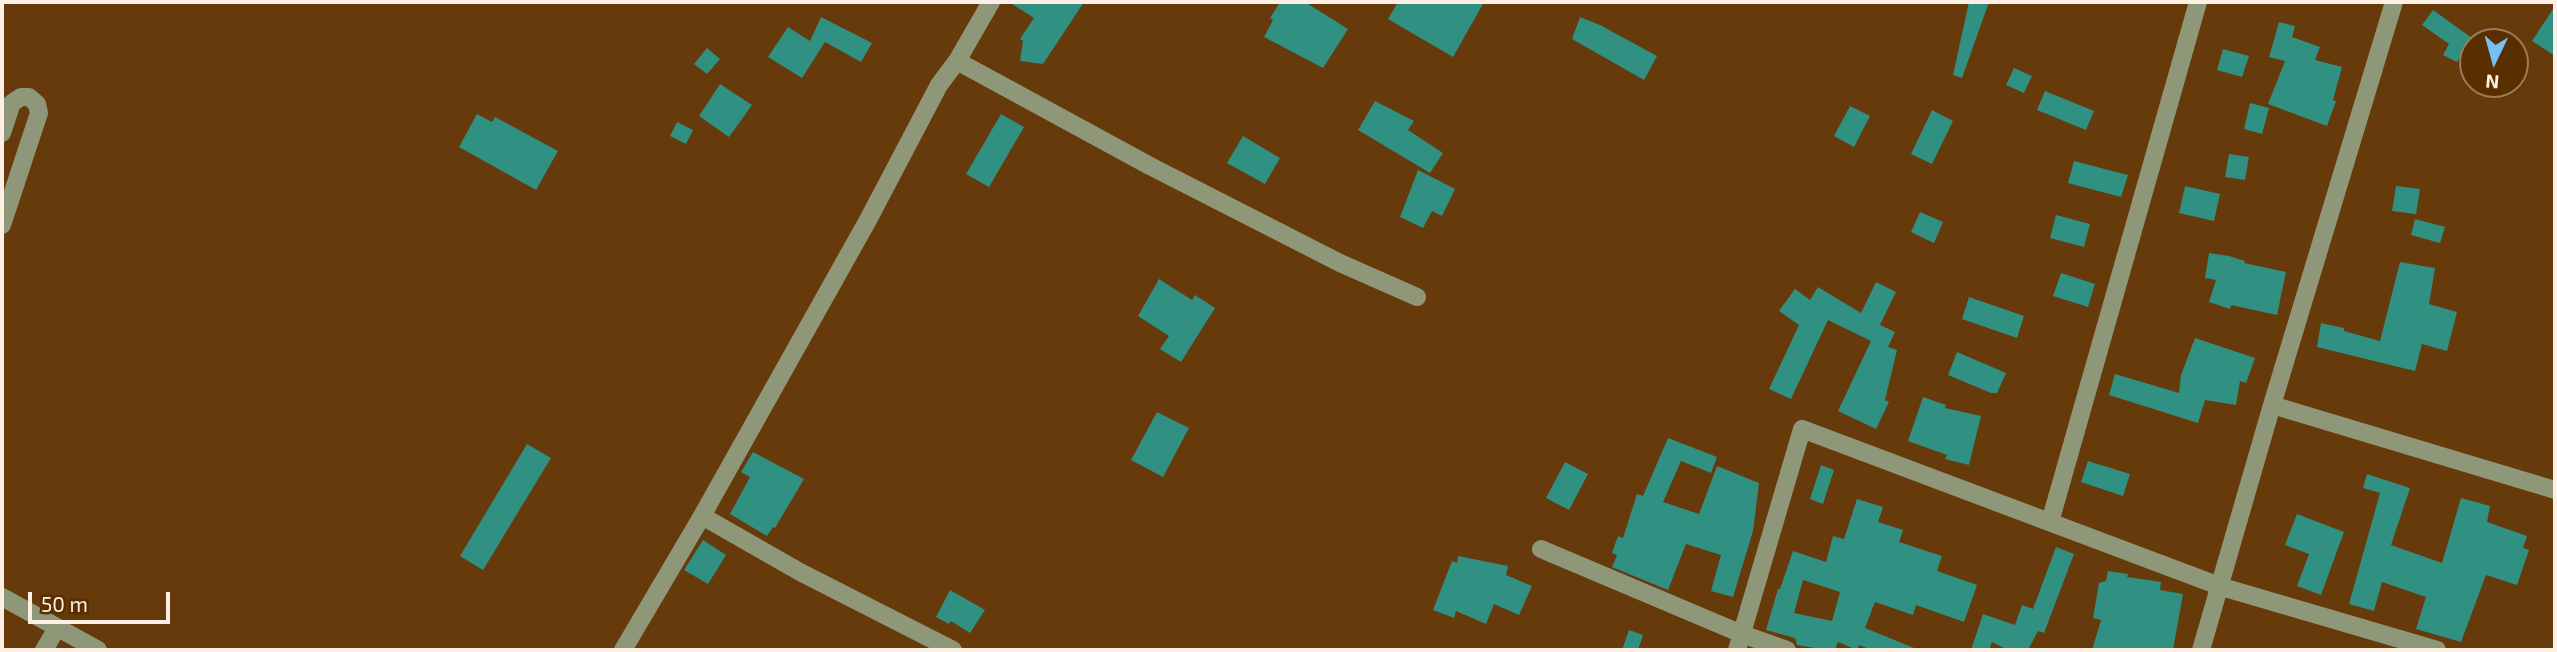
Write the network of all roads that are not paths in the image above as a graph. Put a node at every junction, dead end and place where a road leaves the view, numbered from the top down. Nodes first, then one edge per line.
1 (991, 2) edge
2 (2198, 2) edge
3 (2394, 2) edge
4 (957, 61) junction
5 (2, 133) edge
6 (2, 225) edge
7 (1417, 297) dead end
8 (2272, 405) junction
9 (2555, 490) edge
10 (702, 516) junction
11 (2050, 522) junction
12 (1541, 549) dead end
13 (2221, 587) junction
14 (2, 597) edge
15 (57, 628) junction
16 (1740, 642) edge
17 (44, 650) edge
18 (98, 650) edge
19 (623, 650) edge
20 (953, 650) edge
21 (1787, 650) edge
22 (2202, 650) edge
23 (2437, 650) edge

1 - 4 street
2 - 11 street
3 - 8 street
4 - 7 street
4 - 10 street
5 - 6 street
8 - 9 street
8 - 13 street
10 - 19 street
10 - 20 street
11 - 13 street
11 - 16 street
12 - 16 street
13 - 22 street
13 - 23 street
14 - 15 street
15 - 17 street
15 - 18 street
16 - 21 street

